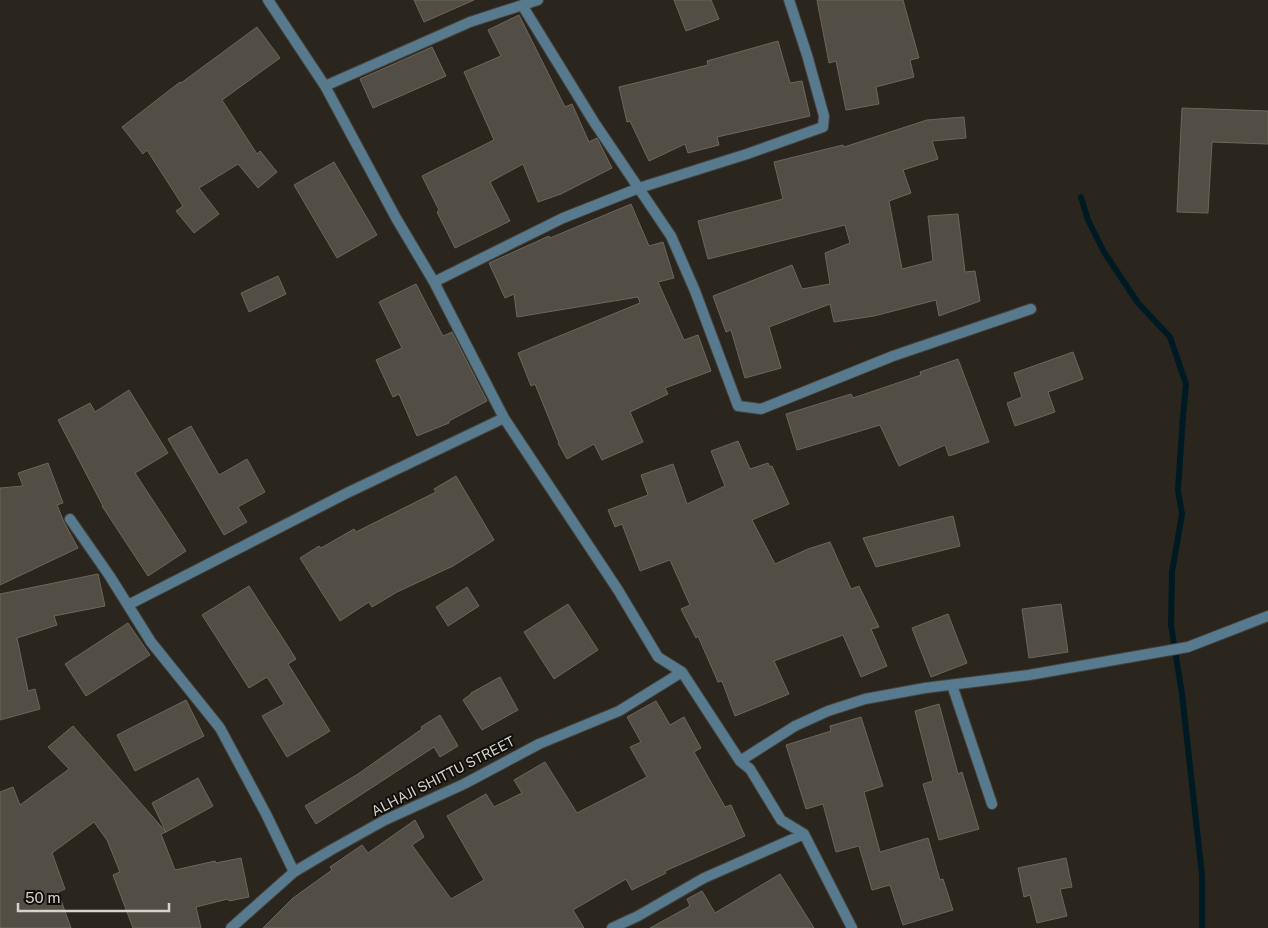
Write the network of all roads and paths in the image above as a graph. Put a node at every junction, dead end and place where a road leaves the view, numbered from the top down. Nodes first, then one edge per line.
1 (268, 0) edge
2 (538, 0) edge
3 (788, 0) edge
4 (522, 5) junction
5 (325, 86) junction
6 (639, 188) junction
7 (434, 282) junction
8 (1031, 309) dead end
9 (504, 418) junction
10 (70, 519) dead end
11 (128, 604) junction
12 (1268, 616) edge
13 (682, 672) junction
14 (952, 685) junction
15 (740, 761) junction
16 (992, 804) dead end
17 (804, 834) junction
18 (294, 872) junction
19 (231, 928) edge
20 (612, 928) edge
21 (852, 928) edge

1 - 5 street
2 - 4 street
3 - 6 street
4 - 5 street
4 - 6 street
5 - 7 street
6 - 7 street
6 - 8 street
7 - 9 street
9 - 11 street
9 - 13 street
10 - 11 street
11 - 18 street
12 - 14 street
13 - 15 street
13 - 18 street, ALHAJI SHITTU STREET
14 - 15 street
14 - 16 street
15 - 17 street
17 - 20 street
17 - 21 street
18 - 19 street, ALHAJI SHITTU STREET

